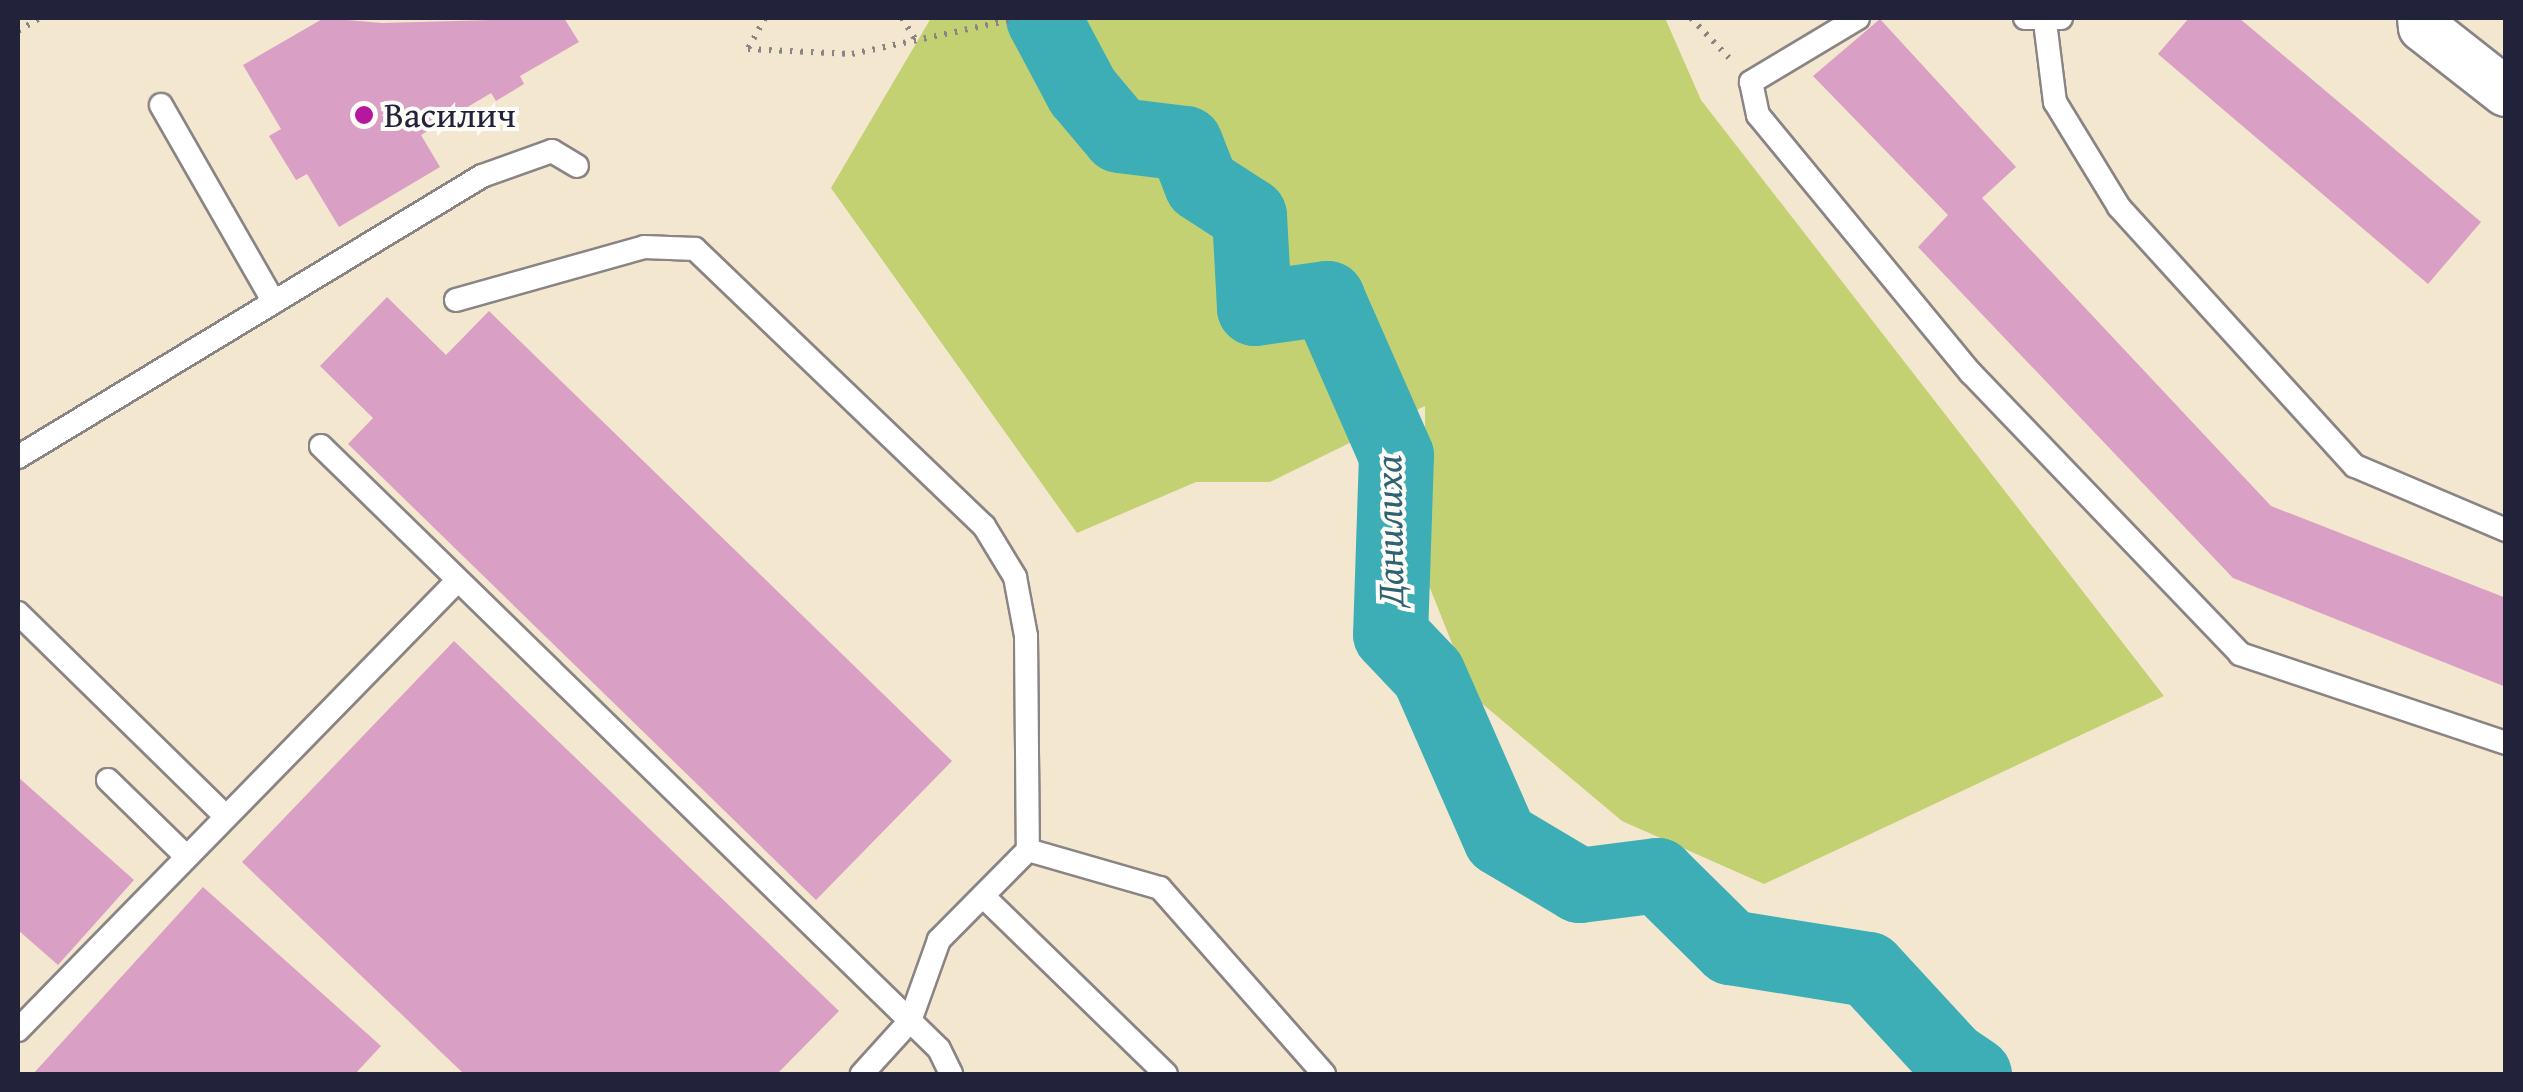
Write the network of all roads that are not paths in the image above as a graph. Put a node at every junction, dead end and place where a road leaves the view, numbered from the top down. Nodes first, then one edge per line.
1 (1858, 18) edge
2 (2422, 18) edge
3 (2044, 19) edge
4 (2506, 92) edge
5 (161, 105) dead end
6 (577, 166) dead end
7 (456, 300) dead end
8 (274, 302) junction
9 (321, 446) dead end
10 (18, 457) edge
11 (2506, 530) edge
12 (458, 580) junction
13 (18, 614) edge
14 (2506, 744) edge
15 (108, 780) dead end
16 (226, 817) junction
17 (1028, 850) junction
18 (187, 857) junction
19 (983, 896) junction
20 (910, 1021) junction
21 (18, 1030) edge
22 (862, 1074) edge
23 (951, 1074) edge
24 (1166, 1074) edge
25 (1324, 1074) edge

1 - 14 lane
2 - 4 street
3 - 11 lane
5 - 8 lane
6 - 8 lane
7 - 17 lane
8 - 10 lane
9 - 12 lane
12 - 16 lane
12 - 20 lane
13 - 16 lane
15 - 18 lane
16 - 18 lane
17 - 19 lane
17 - 25 lane
18 - 21 lane
19 - 20 lane
19 - 24 lane
20 - 22 lane
20 - 23 lane

